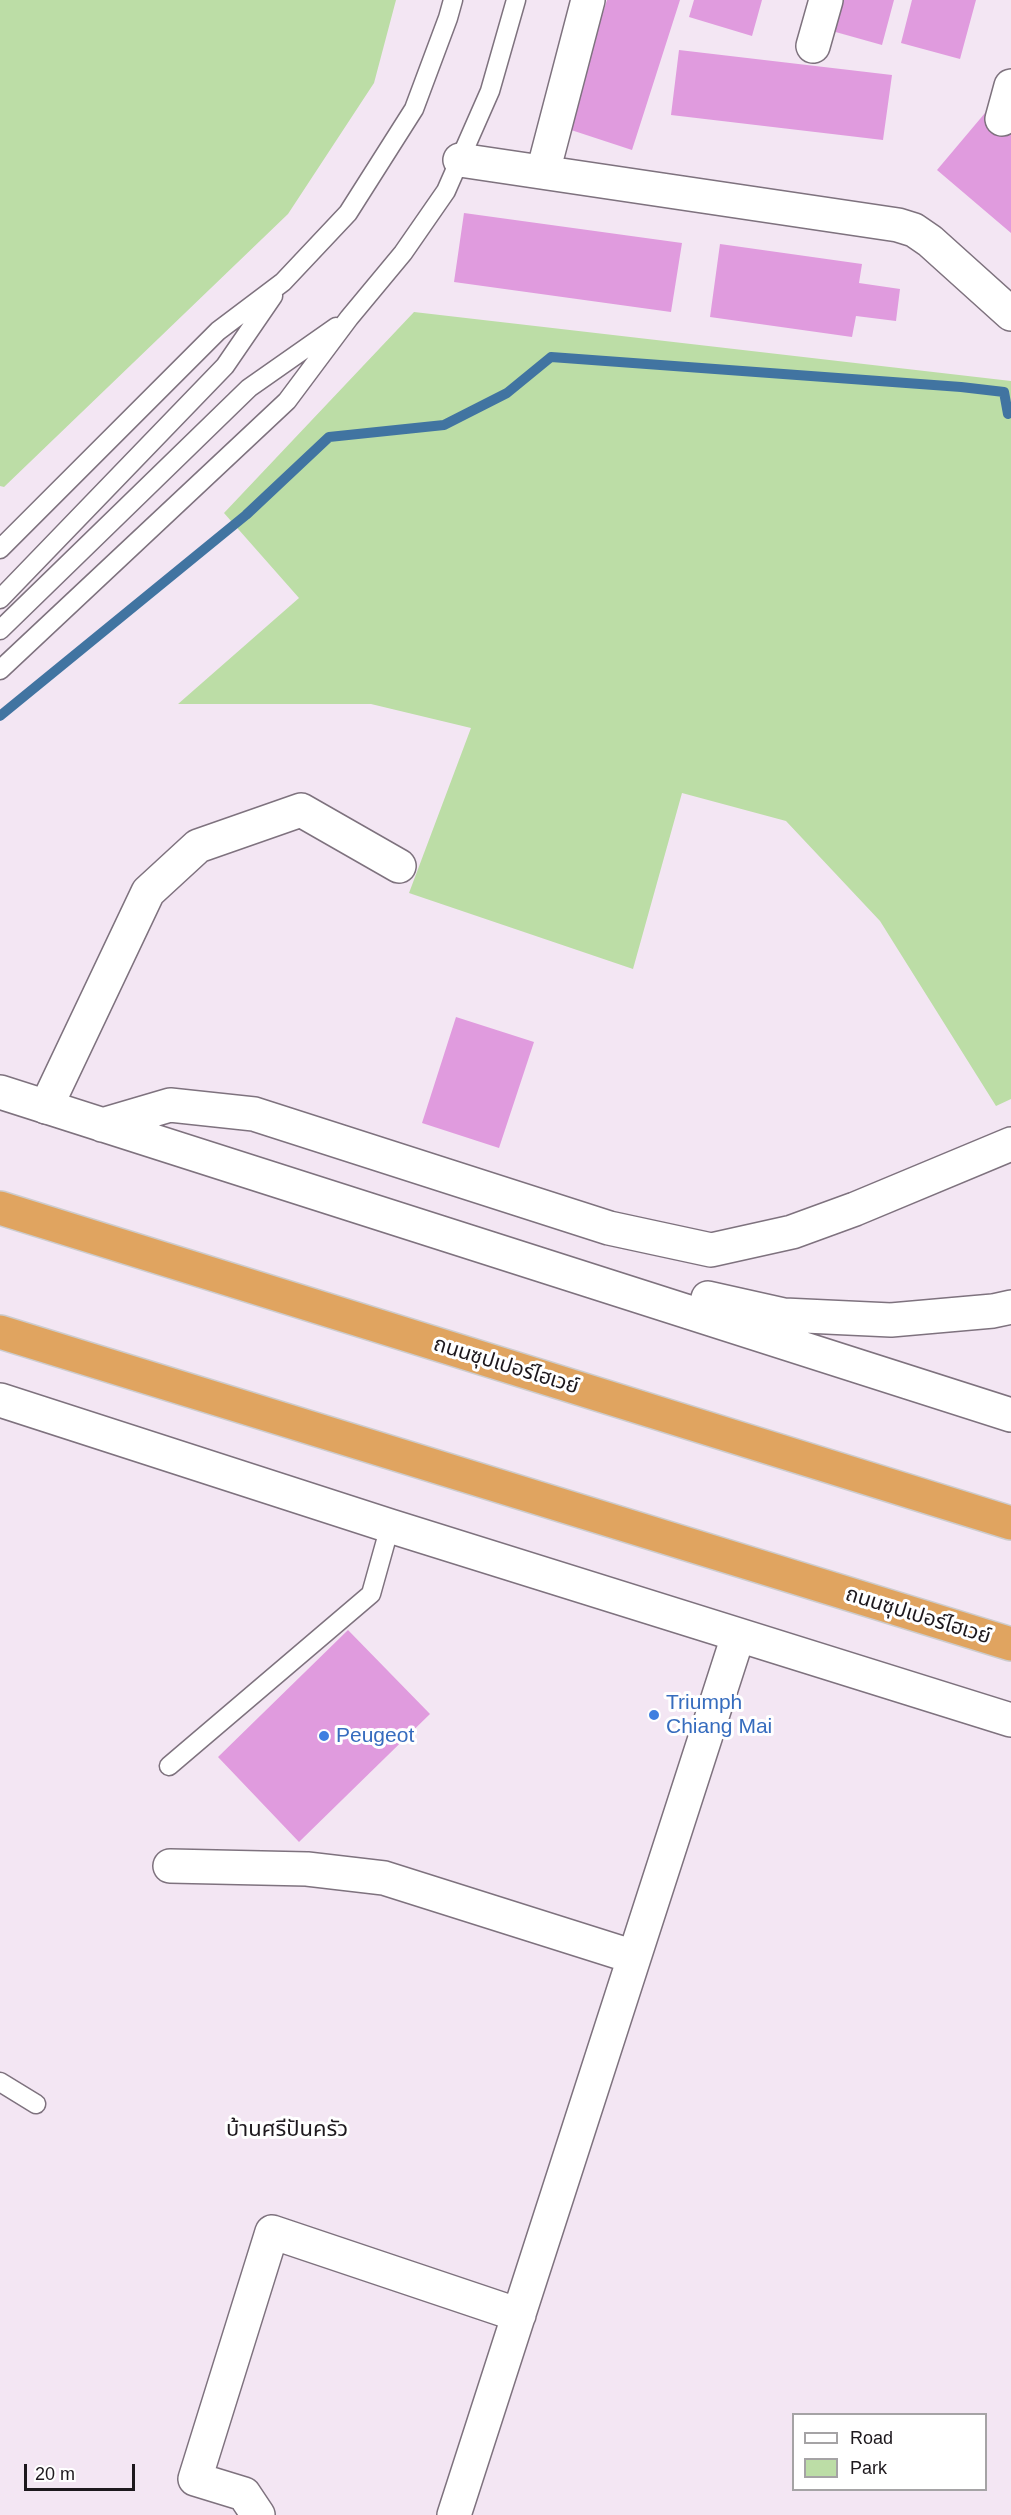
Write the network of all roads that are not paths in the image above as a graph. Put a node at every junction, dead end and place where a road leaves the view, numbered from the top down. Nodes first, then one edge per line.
1 (453, 0) edge
2 (516, 0) edge
3 (588, 0) edge
4 (826, 0) edge
5 (813, 46) dead end
6 (1011, 86) edge
7 (1002, 119) dead end
8 (460, 160) junction
9 (543, 172) junction
10 (283, 282) junction
11 (1011, 314) edge
12 (349, 318) junction
13 (0, 549) edge
14 (0, 599) edge
15 (0, 630) edge
16 (0, 670) edge
17 (399, 866) dead end
18 (0, 1092) edge
19 (46, 1107) junction
20 (102, 1125) junction
21 (1011, 1144) edge
22 (0, 1208) edge
23 (490, 1249) junction
24 (1011, 1306) edge
25 (0, 1332) edge
26 (1, 1407) edge
27 (1011, 1414) edge
28 (1011, 1523) edge
29 (390, 1527) junction
30 (738, 1636) junction
31 (1011, 1644) edge
32 (1011, 1720) edge
33 (169, 1766) dead end
34 (170, 1866) dead end
35 (634, 1957) junction
36 (0, 2082) edge
37 (36, 2104) dead end
38 (519, 2315) junction
39 (258, 2515) edge
40 (454, 2515) edge

1 - 10 lane
2 - 8 lane
3 - 9 main road
4 - 5 main road
6 - 7 main road
8 - 9 main road
8 - 12 lane
9 - 11 main road
10 - 13 lane
10 - 14 lane
12 - 15 lane
12 - 16 lane
17 - 19 main road
18 - 19 main road
19 - 20 main road
20 - 21 main road
20 - 23 main road
22 - 28 highway, ถนนซุปเปอร์ไฮเวย์
23 - 24 main road
23 - 27 main road
25 - 31 highway, ถนนซุปเปอร์ไฮเวย์
26 - 29 main road
29 - 30 main road
29 - 33 lane
30 - 32 main road
30 - 35 main road
34 - 35 main road
35 - 38 main road
36 - 37 lane
38 - 39 main road
38 - 40 main road

